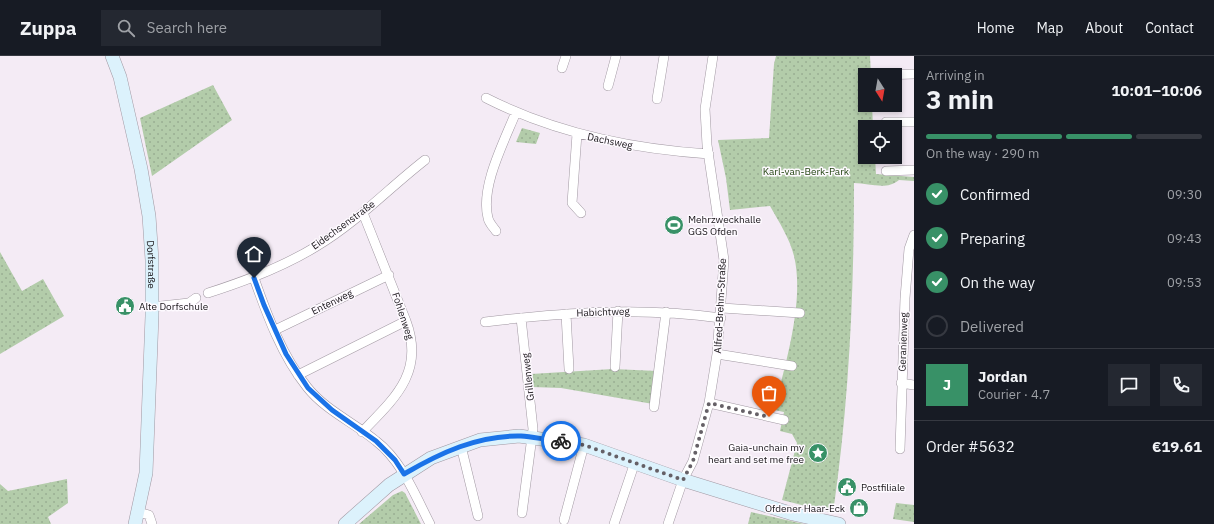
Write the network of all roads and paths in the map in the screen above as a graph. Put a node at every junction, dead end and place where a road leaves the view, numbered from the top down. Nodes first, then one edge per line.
1 (112, 56) edge
2 (566, 56) edge
3 (616, 56) edge
4 (664, 56) edge
5 (712, 56) edge
6 (562, 68) dead end
7 (902, 74) edge
8 (914, 74) edge
9 (608, 86) dead end
10 (486, 98) dead end
11 (657, 99) dead end
12 (516, 112) junction
13 (902, 122) edge
14 (914, 122) edge
15 (578, 134) junction
16 (709, 154) junction
17 (425, 160) dead end
18 (914, 170) edge
19 (886, 171) dead end
20 (363, 213) junction
21 (581, 213) dead end
22 (496, 231) dead end
23 (914, 235) edge
24 (389, 275) junction
25 (254, 278) junction
26 (208, 293) dead end
27 (196, 298) dead end
28 (909, 299) edge
29 (152, 307) junction
30 (722, 308) junction
31 (618, 311) junction
32 (666, 312) junction
33 (800, 313) dead end
34 (566, 314) junction
35 (522, 318) junction
36 (721, 318) junction
37 (406, 321) junction
38 (485, 322) dead end
39 (275, 330) junction
40 (717, 354) junction
41 (792, 366) dead end
42 (615, 367) dead end
43 (569, 369) dead end
44 (298, 375) junction
45 (901, 383) junction
46 (914, 385) edge
47 (709, 403) junction
48 (654, 407) dead end
49 (784, 420) dead end
50 (362, 432) junction
51 (531, 437) junction
52 (584, 445) junction
53 (461, 446) junction
54 (900, 450) dead end
55 (635, 462) junction
56 (404, 474) junction
57 (683, 480) junction
58 (522, 513) dead end
59 (478, 516) dead end
60 (136, 518) edge
61 (564, 520) dead end
62 (152, 524) edge
63 (345, 524) edge
64 (430, 524) edge
65 (614, 524) edge
66 (668, 524) edge
67 (839, 524) edge

1 - 29 street, Dorfstraße
2 - 6 street
3 - 9 street
4 - 11 street
5 - 16 street, Alfred-Brehm-Straße
7 - 8 street
10 - 12 street, Dachsweg
12 - 15 street, Dachsweg
12 - 22 street
13 - 14 street
15 - 16 street, Dachsweg
15 - 21 street
16 - 30 street, Alfred-Brehm-Straße
17 - 20 street, Eidechsenstraße
18 - 19 street
20 - 24 street, Fohlenweg
20 - 25 street, Eidechsenstraße
23 - 28 street, Geranienweg
24 - 37 street, Fohlenweg
24 - 39 street, Entenweg
25 - 26 street, Eidechsenstraße
25 - 39 street
27 - 29 street
28 - 45 street, Geranienweg
29 - 60 street, Dorfstraße
30 - 33 street
30 - 36 street, Alfred-Brehm-Straße
31 - 32 street, Habichtweg
31 - 34 street, Habichtweg
31 - 42 street
32 - 36 street, Habichtweg
32 - 48 street
34 - 35 street, Habichtweg
34 - 43 street
35 - 38 street, Habichtweg
35 - 51 street, Grillenweg
36 - 40 street, Alfred-Brehm-Straße
37 - 44 street
37 - 50 street, Fohlenweg
39 - 44 street
40 - 41 street
40 - 47 street, Alfred-Brehm-Straße
44 - 50 street
45 - 46 street
45 - 54 street, Geranienweg
47 - 49 street
47 - 57 street, Alfred-Brehm-Straße
50 - 56 street
51 - 52 street
51 - 53 street
51 - 58 street, Grillenweg
52 - 55 street
52 - 61 street
53 - 56 street
53 - 59 street
55 - 57 street
55 - 65 street
56 - 63 street
56 - 64 street
57 - 66 street, Alfred-Brehm-Straße
57 - 67 street
60 - 62 street

